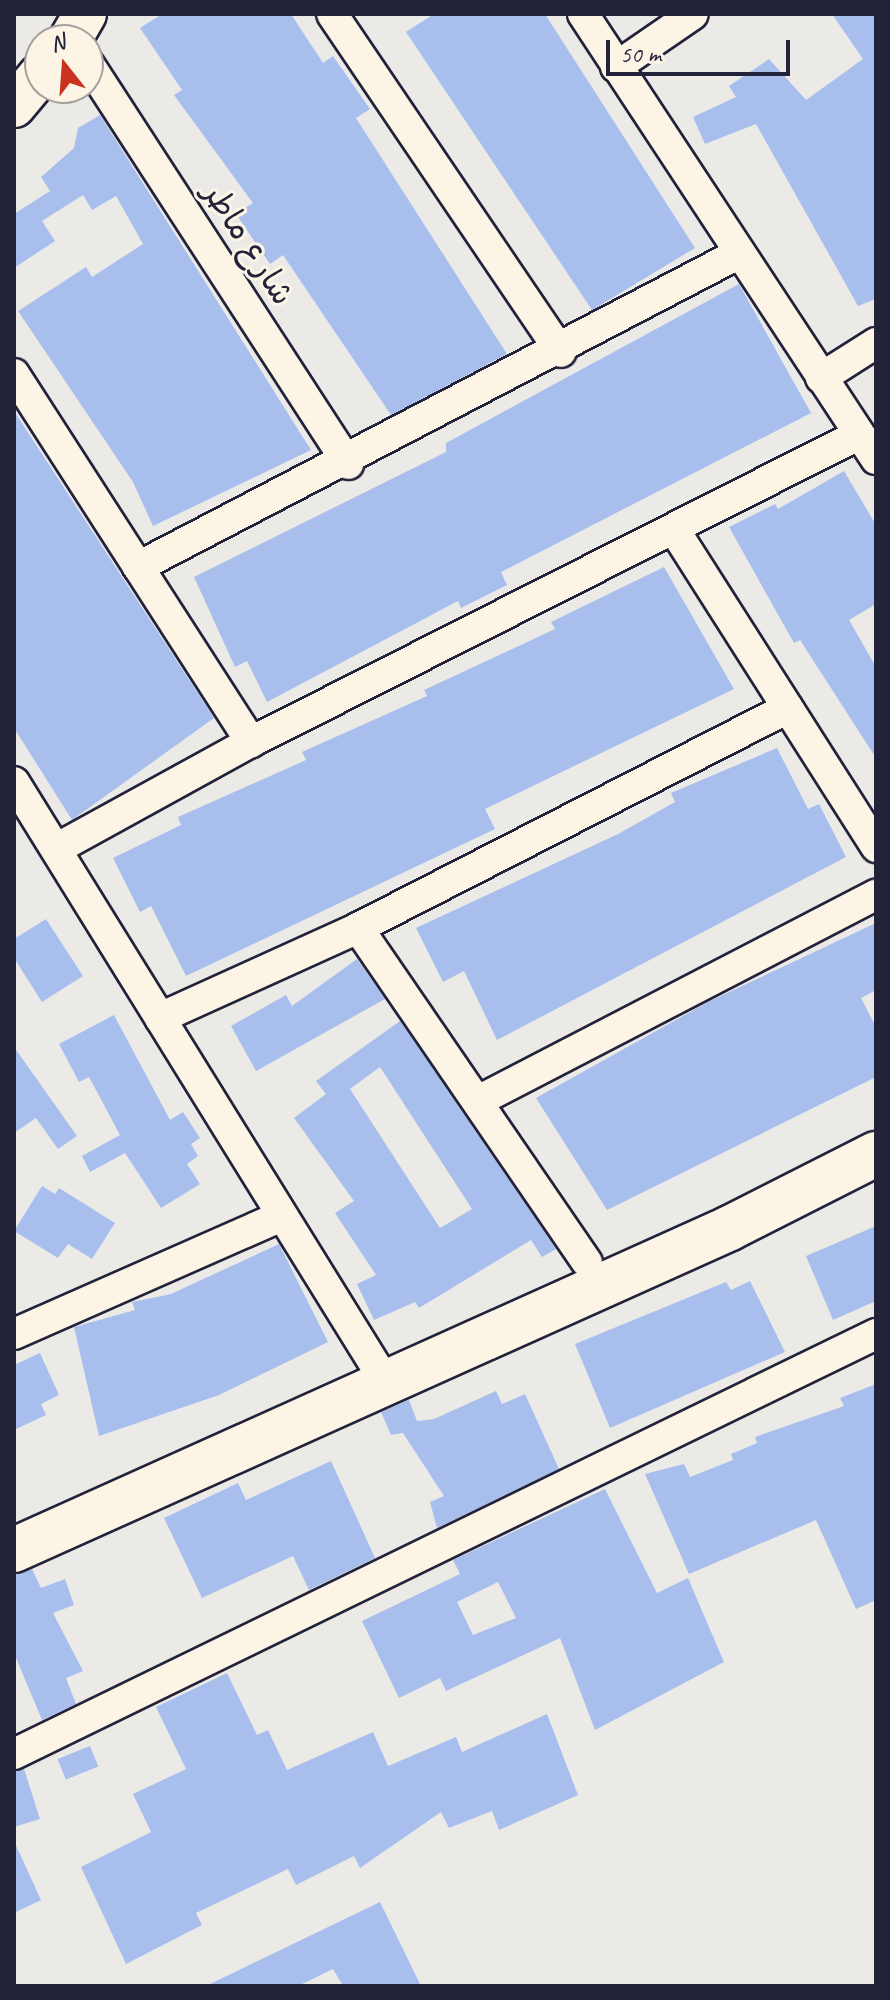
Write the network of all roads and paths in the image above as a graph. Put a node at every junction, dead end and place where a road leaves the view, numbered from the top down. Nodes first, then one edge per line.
1 (332, 14) edge
2 (583, 14) edge
3 (693, 14) edge
4 (616, 67) junction
5 (104, 81) edge
6 (736, 255) junction
7 (876, 343) edge
8 (561, 352) junction
9 (14, 374) edge
10 (821, 378) junction
11 (868, 447) edge
12 (348, 464) junction
13 (675, 531) junction
14 (138, 567) junction
15 (788, 708) junction
16 (251, 742) junction
17 (14, 782) edge
18 (876, 847) edge
19 (56, 849) junction
20 (876, 895) edge
21 (358, 928) junction
22 (160, 1018) junction
23 (480, 1100) junction
24 (876, 1123) edge
25 (876, 1154) edge
26 (281, 1216) junction
27 (587, 1262) junction
28 (20, 1322) edge
29 (876, 1334) edge
30 (378, 1370) junction
31 (14, 1518) edge
32 (14, 1550) edge
33 (14, 1754) edge

1 - 8 street
2 - 4 street
3 - 4 street
4 - 6 street
5 - 12 street, شارع ماطر
6 - 8 street
6 - 10 street
7 - 10 street
8 - 12 street
9 - 14 street
10 - 11 street
11 - 13 street
12 - 14 street
13 - 15 street
13 - 16 street
14 - 16 street
15 - 18 street
15 - 21 street
16 - 19 street
17 - 19 street
19 - 22 street
20 - 23 street
21 - 22 street
21 - 23 street
22 - 26 street
23 - 27 street
24 - 27 main road
25 - 30 main road
26 - 28 street
26 - 30 street
27 - 30 main road
29 - 33 street
30 - 31 main road
30 - 32 main road

